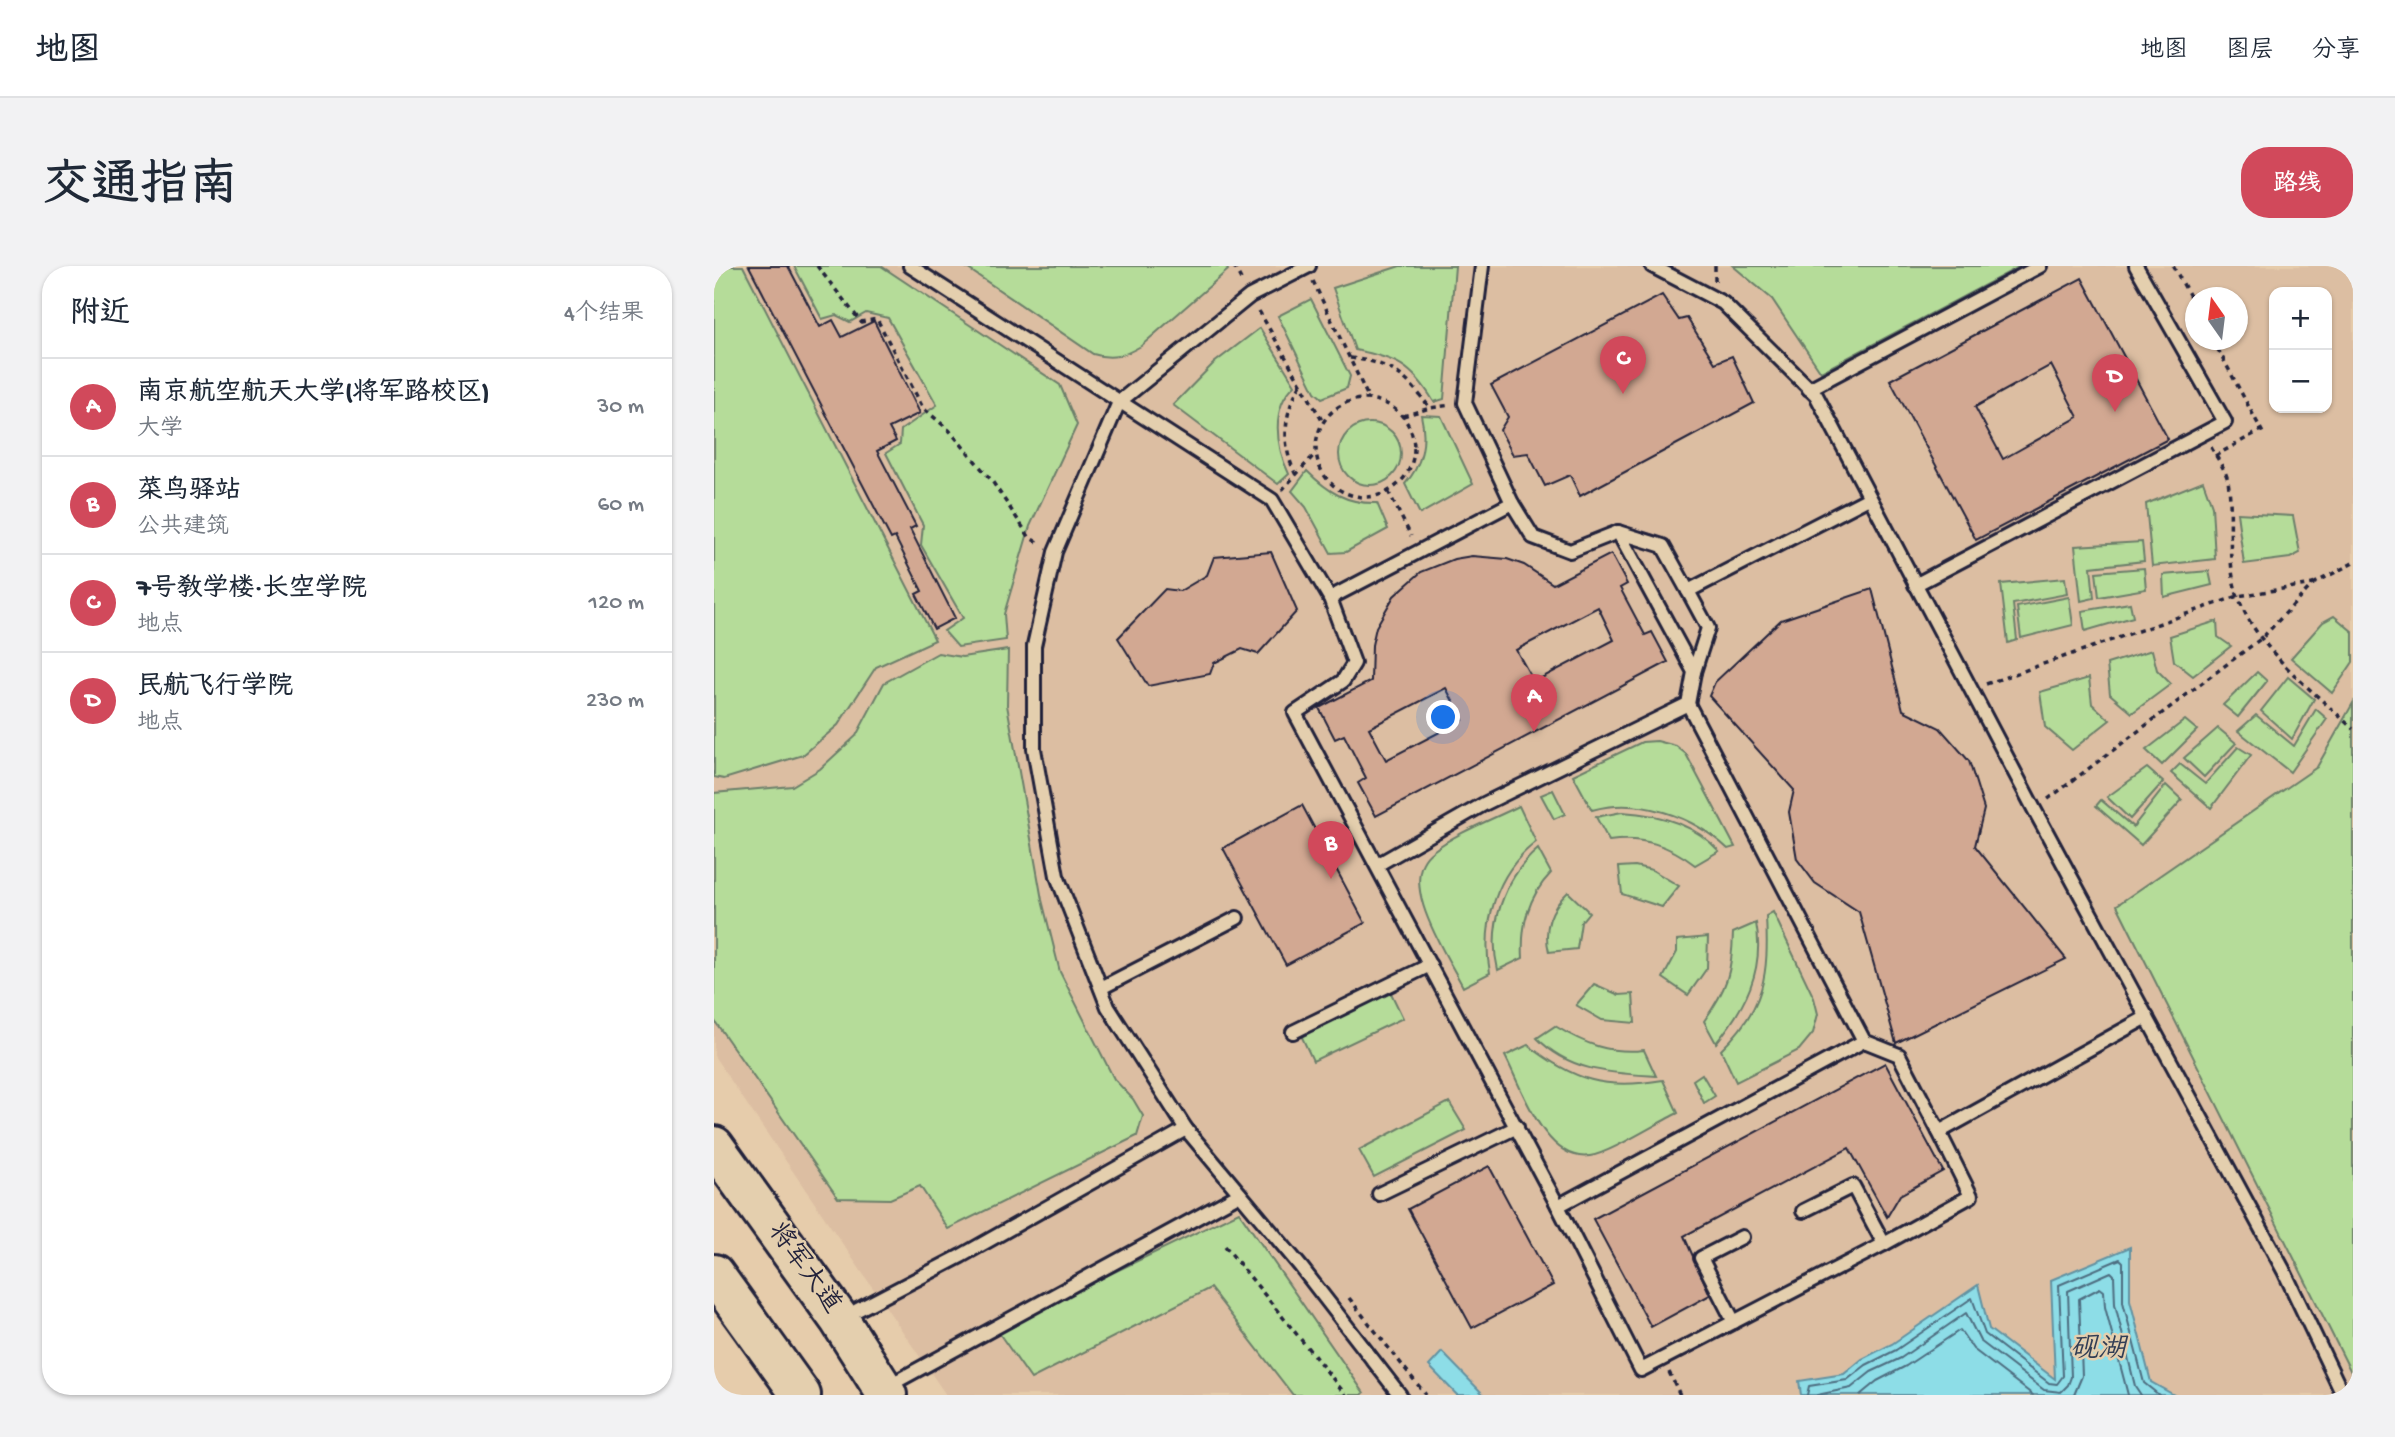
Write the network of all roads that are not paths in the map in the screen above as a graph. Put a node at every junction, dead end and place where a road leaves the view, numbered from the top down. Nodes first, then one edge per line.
1 (910, 266) edge
2 (1482, 266) edge
3 (1652, 266) edge
4 (2040, 266) edge
5 (2136, 266) edge
6 (1308, 267) edge
7 (1809, 389) junction
8 (1119, 402) junction
9 (1869, 498) junction
10 (1512, 503) junction
11 (1618, 531) junction
12 (1915, 585) junction
13 (1688, 591) junction
14 (1330, 598) junction
15 (1694, 672) junction
16 (1688, 704) junction
17 (1377, 865) junction
18 (1237, 918) dead end
19 (1430, 965) junction
20 (1101, 988) junction
21 (2147, 1017) junction
22 (1293, 1031) dead end
23 (1864, 1041) junction
24 (1517, 1127) junction
25 (1186, 1129) junction
26 (1939, 1132) junction
27 (714, 1146) edge
28 (1379, 1194) dead end
29 (1240, 1195) junction
30 (1558, 1206) junction
31 (1803, 1211) dead end
32 (1742, 1237) dead end
33 (1884, 1244) junction
34 (714, 1274) edge
35 (839, 1320) junction
36 (1734, 1322) junction
37 (885, 1392) edge
38 (801, 1395) edge
39 (1400, 1395) edge
40 (2343, 1395) edge

1 - 8 lane
2 - 10 lane
3 - 7 lane
4 - 7 lane
5 - 12 lane
6 - 8 lane
7 - 9 lane
8 - 14 lane
8 - 20 lane
9 - 12 lane
9 - 13 lane
10 - 11 lane
10 - 14 lane
11 - 13 lane
11 - 15 lane
12 - 21 lane
13 - 15 lane
14 - 17 lane
15 - 16 lane
16 - 17 lane
16 - 23 lane
17 - 19 lane
18 - 20 lane
19 - 22 lane
19 - 24 lane
20 - 25 lane
21 - 26 lane
21 - 40 lane
23 - 26 lane
23 - 30 lane
24 - 28 lane
24 - 30 lane
25 - 29 lane
25 - 35 lane
26 - 33 lane
27 - 35 main road, 将军大道
29 - 37 lane
29 - 39 lane
30 - 36 lane
31 - 33 lane
32 - 36 lane
33 - 36 lane
34 - 38 main road
35 - 37 main road, 将军大道

